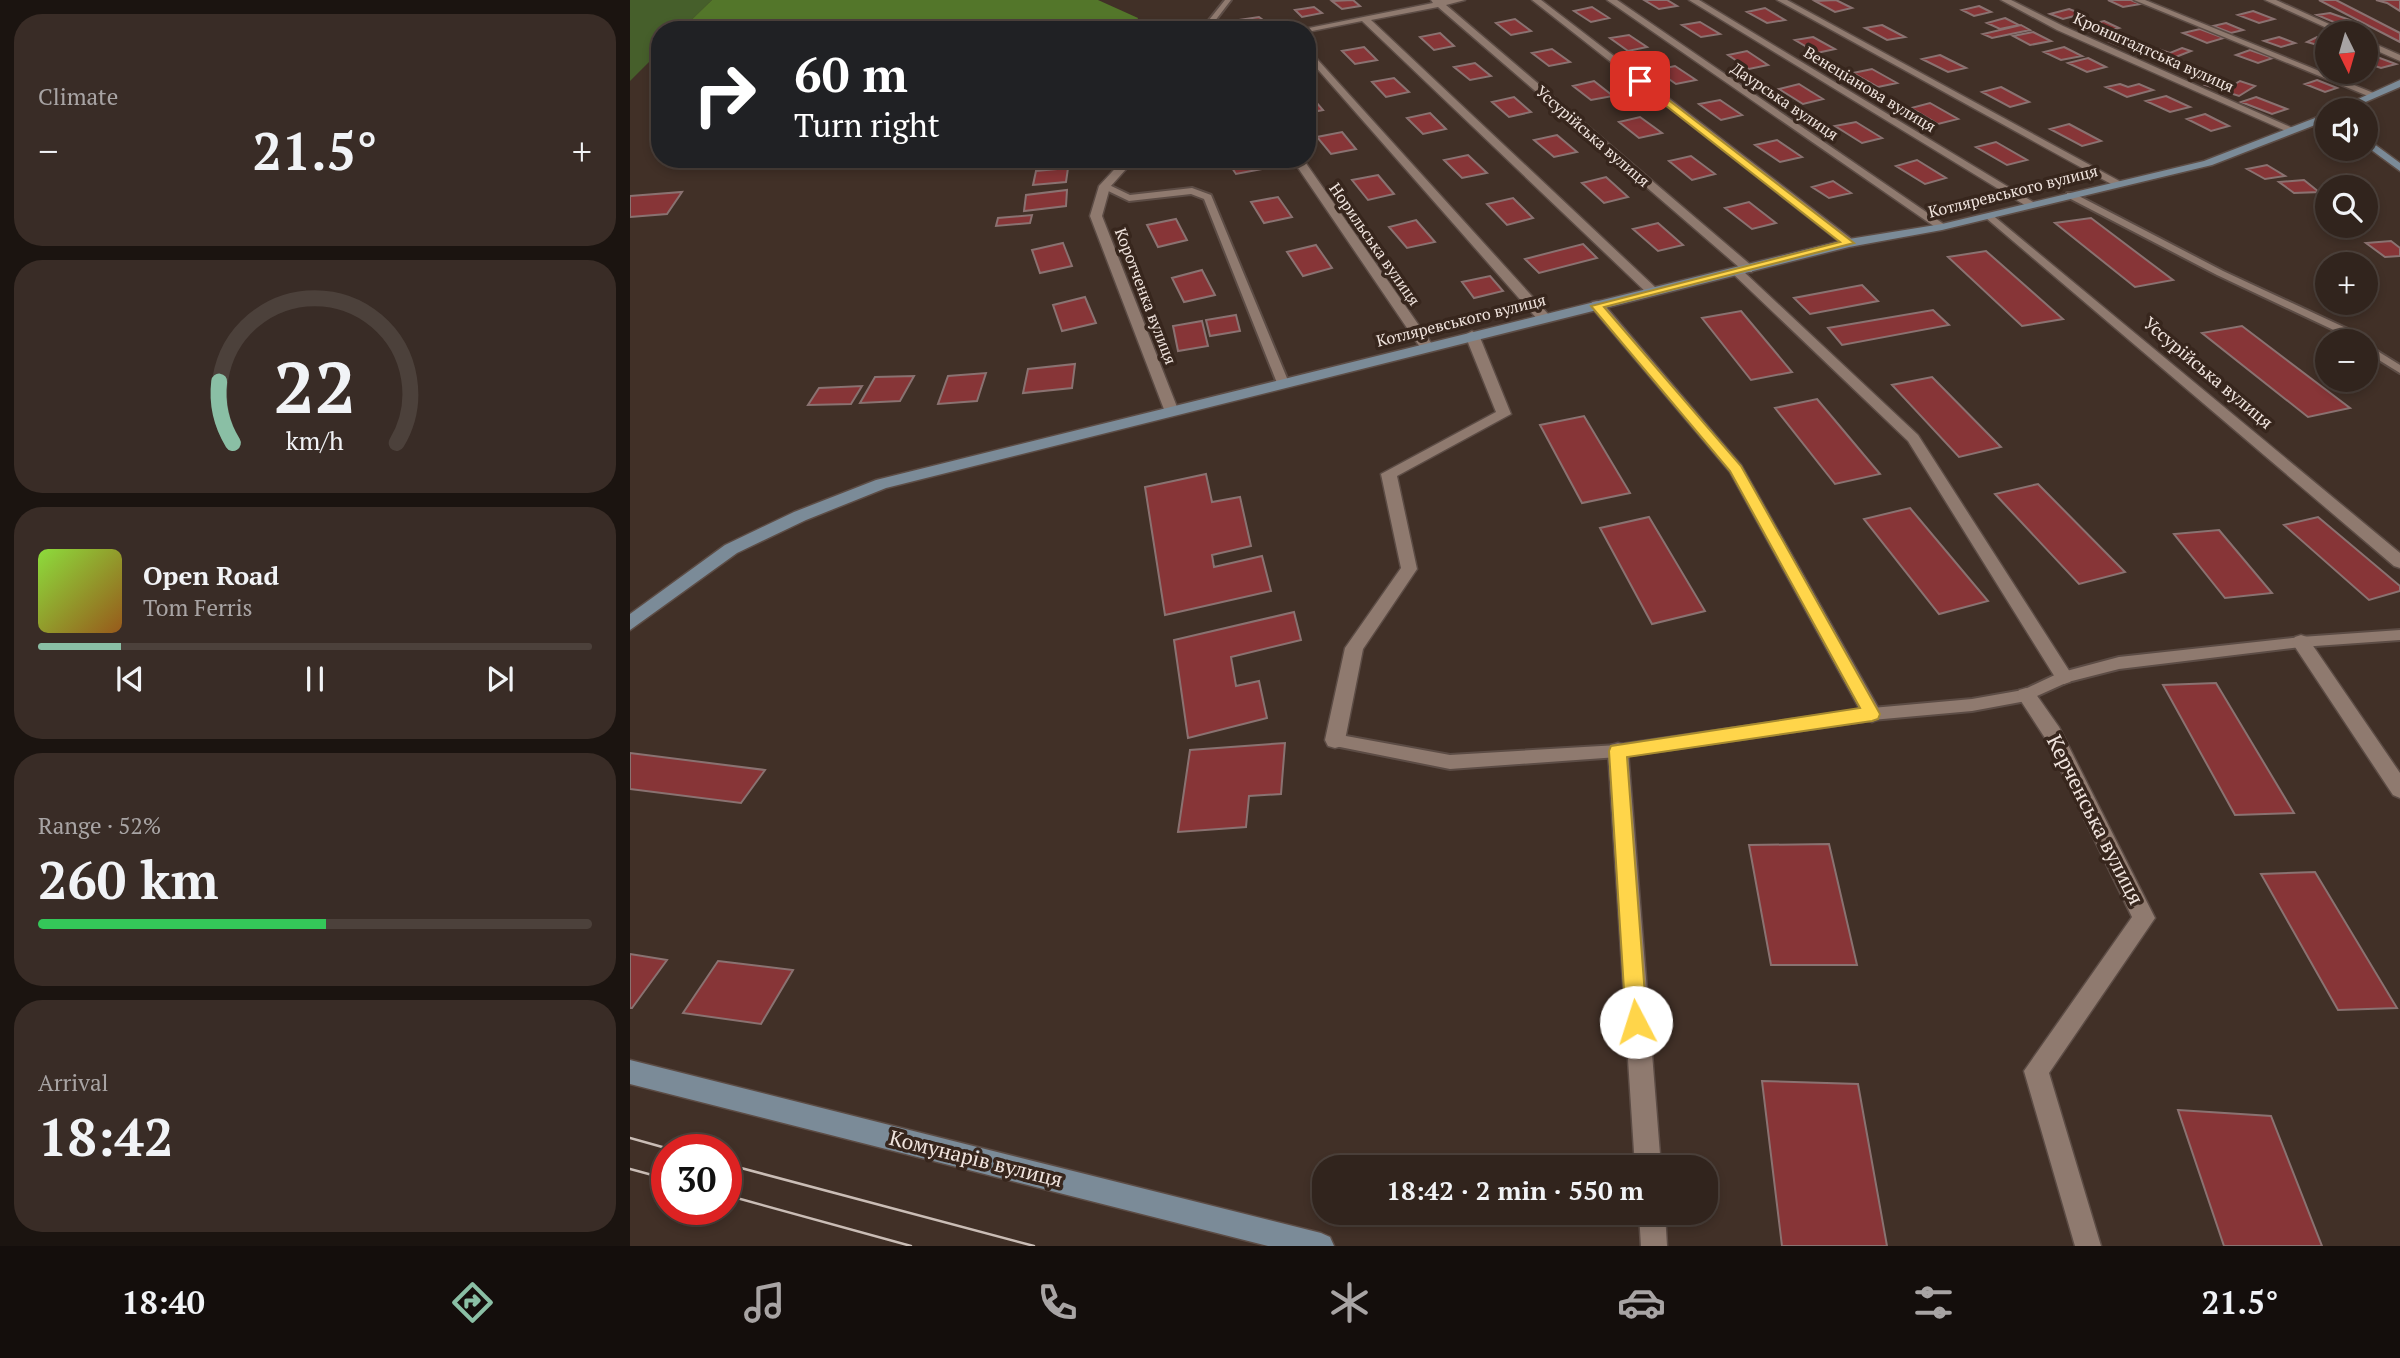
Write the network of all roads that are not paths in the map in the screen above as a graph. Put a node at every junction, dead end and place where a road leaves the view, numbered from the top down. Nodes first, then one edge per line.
1 (1228, 0) edge
2 (1461, 0) edge
3 (1536, 0) edge
4 (1611, 0) edge
5 (1693, 0) edge
6 (1781, 0) edge
7 (2006, 0) edge
8 (2138, 0) edge
9 (2269, 0) edge
10 (1437, 2) edge
11 (1364, 18) junction
12 (1212, 21) edge
13 (2317, 21) edge
14 (1316, 27) edge
15 (2378, 48) edge
16 (2400, 58) edge
17 (1316, 61) edge
18 (2400, 83) edge
19 (2371, 94) junction
20 (2363, 98) edge
21 (2315, 121) edge
22 (2292, 130) junction
23 (2378, 151) edge
24 (1122, 168) edge
25 (1303, 168) edge
26 (2400, 168) edge
27 (2117, 183) junction
28 (1105, 186) junction
29 (2070, 195) junction
30 (2032, 205) junction
31 (1990, 216) junction
32 (1942, 227) junction
33 (1849, 243) junction
34 (1742, 270) junction
35 (1652, 291) junction
36 (1597, 306) junction
37 (1544, 318) junction
38 (2340, 329) edge
39 (1472, 335) junction
40 (1427, 347) junction
41 (2378, 354) edge
42 (2400, 370) edge
43 (1283, 383) junction
44 (1172, 412) junction
45 (2400, 562) edge
46 (630, 623) edge
47 (2400, 635) edge
48 (2301, 642) junction
49 (2064, 677) junction
50 (2026, 695) junction
51 (1872, 714) junction
52 (1335, 740) joint
53 (1618, 751) junction
54 (2400, 789) edge
55 (630, 1072) edge
56 (1647, 1155) edge
57 (1653, 1225) edge
58 (1321, 1246) edge
59 (1654, 1246) edge
60 (2088, 1246) edge

1 - 12 lane
2 - 10 street
3 - 33 street
4 - 32 street, Даурська вулиця
5 - 30 street, Венеціанова вулиця
6 - 27 street, Венеціанова вулиця
7 - 22 street, Кронштадтська вулиця
8 - 19 street
9 - 13 street
10 - 11 street
10 - 34 street, Уссурійська вулиця
11 - 14 street
11 - 35 street
15 - 16 street
17 - 37 street
18 - 19 street
19 - 20 street
21 - 22 street, Котляревського вулиця
22 - 27 street, Котляревського вулиця
23 - 26 street
24 - 28 street, Коротченка вулиця
25 - 40 street, Норильська вулиця
27 - 29 street, Котляревського вулиця
28 - 43 lane
28 - 44 street, Коротченка вулиця
29 - 30 street, Котляревського вулиця
29 - 38 lane
30 - 31 street, Котляревського вулиця
31 - 32 street, Котляревського вулиця
31 - 45 street, Уссурійська вулиця
32 - 33 street, Котляревського вулиця
33 - 34 street, Котляревського вулиця
34 - 35 street, Котляревського вулиця
34 - 49 street, Уссурійська вулиця
35 - 36 street, Котляревського вулиця
36 - 37 street, Котляревського вулиця
36 - 51 street
37 - 39 street, Котляревського вулиця
39 - 40 street, Котляревського вулиця
39 - 52 street
40 - 43 street, Котляревського вулиця
41 - 42 lane
43 - 44 street, Котляревського вулиця
44 - 46 street, Котляревського вулиця
47 - 48 lane
48 - 49 lane
48 - 54 street
49 - 50 lane
50 - 51 lane
50 - 60 street, Керченська вулиця
51 - 53 lane
52 - 53 lane
53 - 56 street
55 - 58 street, Комунарів вулиця
57 - 59 street

